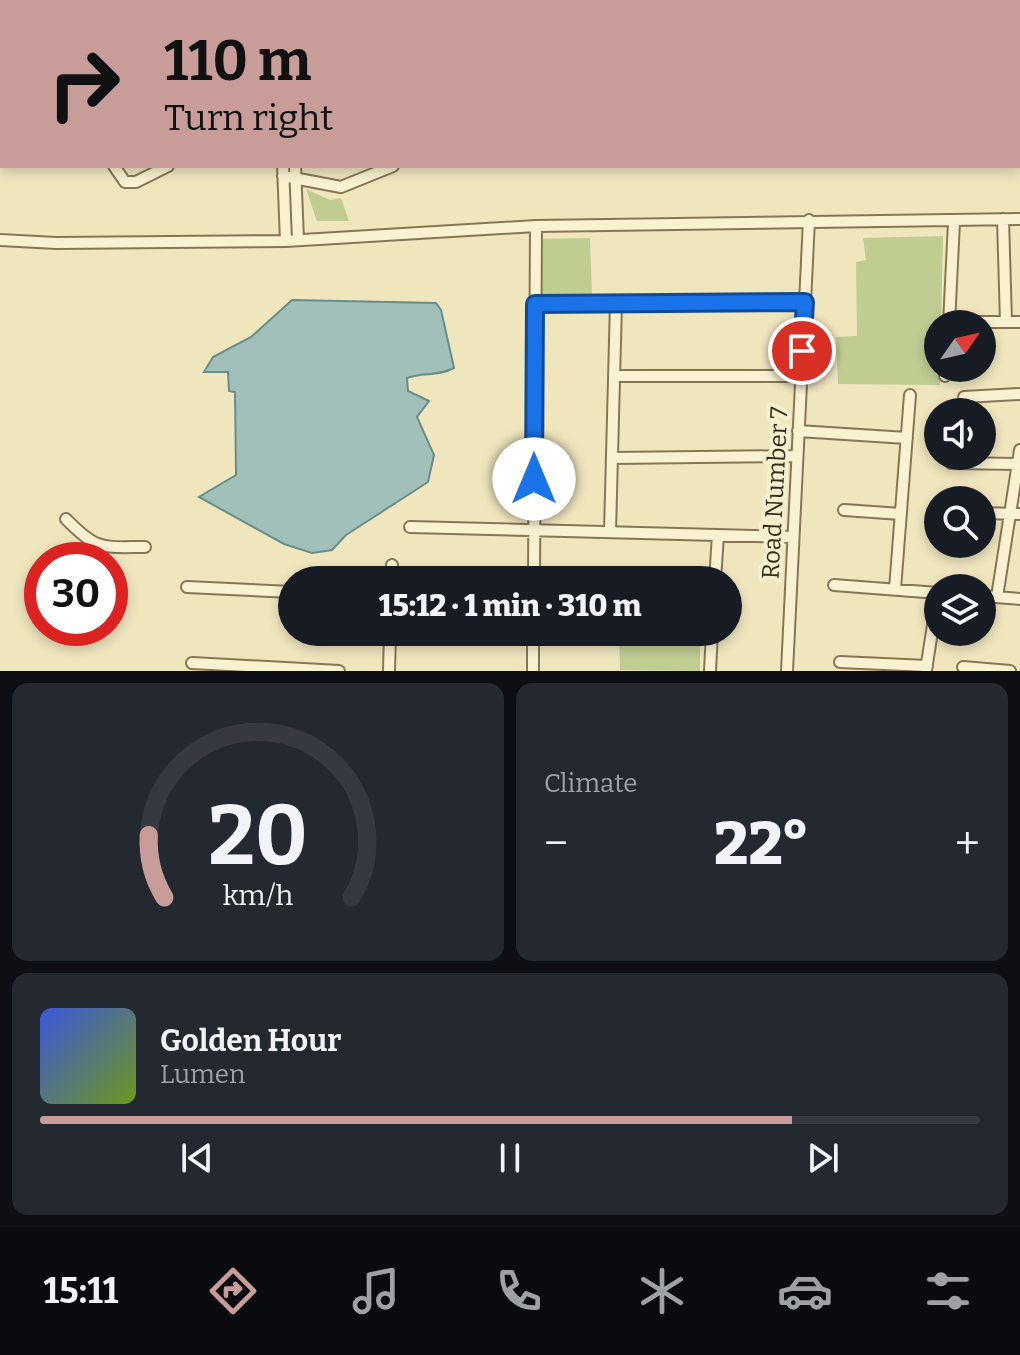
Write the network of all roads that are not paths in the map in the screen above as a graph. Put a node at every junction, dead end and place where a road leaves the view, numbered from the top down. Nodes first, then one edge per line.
1 (115, 168) edge
2 (164, 168) edge
3 (388, 168) edge
4 (289, 171) edge
5 (1003, 219) junction
6 (1020, 219) edge
7 (809, 220) junction
8 (954, 222) junction
9 (536, 226) junction
10 (0, 240) edge
11 (292, 240) junction
12 (805, 302) junction
13 (616, 303) junction
14 (535, 304) junction
15 (950, 310) edge
16 (996, 322) edge
17 (1006, 322) junction
18 (1020, 322) edge
19 (614, 376) junction
20 (801, 376) junction
21 (1020, 394) edge
22 (910, 395) dead end
23 (964, 397) dead end
24 (798, 431) junction
25 (907, 438) junction
26 (1020, 450) edge
27 (797, 456) junction
28 (612, 458) junction
29 (996, 464) edge
30 (1018, 464) junction
31 (844, 510) dead end
32 (901, 514) junction
33 (1015, 514) edge
34 (66, 519) dead end
35 (410, 527) dead end
36 (534, 530) junction
37 (610, 532) junction
38 (718, 535) junction
39 (793, 537) junction
40 (145, 547) dead end
41 (534, 566) edge
42 (716, 566) edge
43 (834, 585) dead end
44 (187, 587) dead end
45 (895, 589) junction
46 (278, 591) edge
47 (924, 592) edge
48 (997, 597) joint
49 (1020, 599) edge
50 (390, 646) edge
51 (533, 646) edge
52 (711, 646) edge
53 (930, 646) edge
54 (840, 662) dead end
55 (192, 663) dead end
56 (963, 667) dead end
57 (926, 669) edge
58 (339, 671) edge
59 (389, 671) edge
60 (533, 671) edge
61 (710, 671) edge
62 (787, 671) edge
63 (1010, 671) edge

1 - 2 street
3 - 4 street
4 - 11 street
5 - 6 street
5 - 8 street
5 - 17 street
7 - 8 street
7 - 9 street
7 - 12 street, Road Number 7
8 - 15 street
9 - 11 street
9 - 14 street
10 - 11 street
12 - 13 street
12 - 20 street, Road Number 7
13 - 14 street
13 - 19 street
14 - 36 street
16 - 17 street
17 - 18 street
19 - 20 street
19 - 28 street
20 - 24 street, Road Number 7
21 - 23 street
22 - 25 street
24 - 25 street
24 - 27 street, Road Number 7
25 - 32 street
26 - 30 street
27 - 28 street
27 - 39 street, Road Number 7
28 - 37 street
29 - 30 street
30 - 33 street
31 - 32 street
32 - 45 street
33 - 48 street
34 - 40 street
35 - 36 street
36 - 37 street
36 - 41 street
37 - 38 street
38 - 39 street
38 - 42 street
39 - 62 street, Road Number 7
43 - 45 street
44 - 46 street
45 - 47 street
48 - 49 street
50 - 59 street
51 - 60 street
52 - 61 street
53 - 57 street
54 - 57 street
55 - 58 street
56 - 63 street

